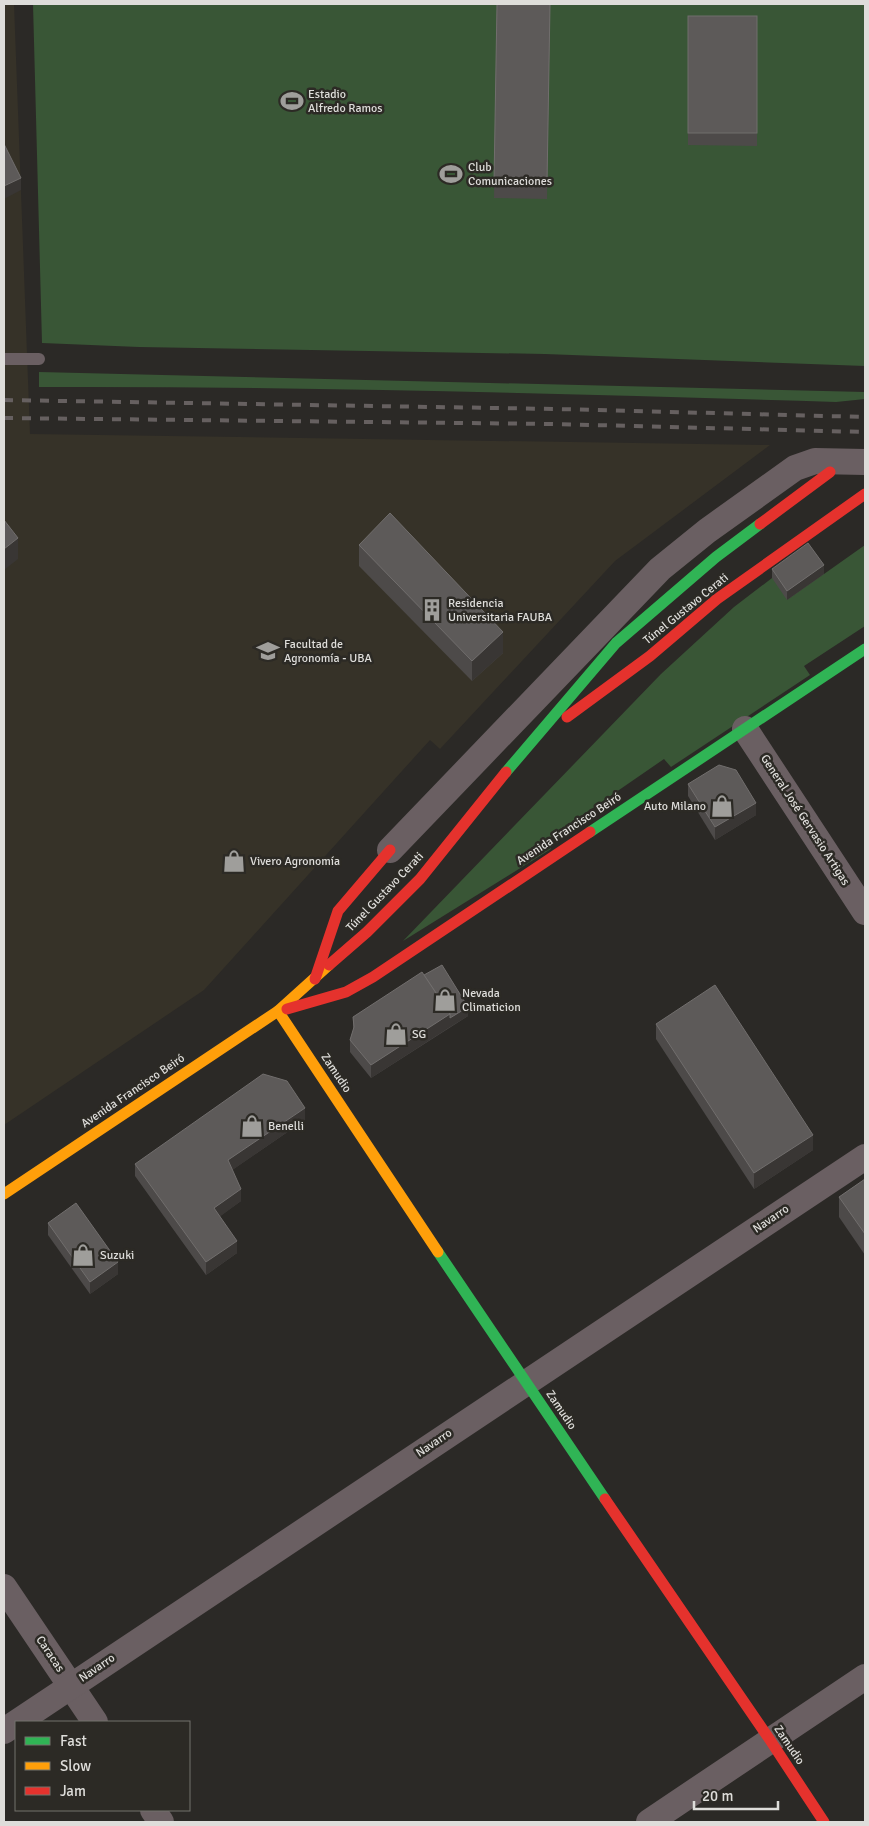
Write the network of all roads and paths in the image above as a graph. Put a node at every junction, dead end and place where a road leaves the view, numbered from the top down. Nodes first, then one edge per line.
1 (4, 359) edge
2 (39, 359) dead end
3 (865, 462) edge
4 (830, 472) dead end
5 (865, 494) edge
6 (865, 649) edge
7 (745, 729) junction
8 (526, 748) junction
9 (390, 850) joint
10 (865, 912) edge
11 (314, 980) junction
12 (278, 1011) junction
13 (865, 1157) edge
14 (4, 1194) edge
15 (525, 1383) junction
16 (4, 1586) edge
17 (865, 1677) edge
18 (71, 1686) junction
19 (19, 1721) edge
20 (94, 1721) edge
21 (15, 1724) edge
22 (4, 1731) edge
23 (770, 1740) junction
24 (154, 1811) edge
25 (161, 1822) edge
26 (649, 1822) edge
27 (824, 1822) edge

1 - 2 lane
3 - 9 street
4 - 8 main road, Túnel Gustavo Cerati
5 - 8 main road, Túnel Gustavo Cerati
6 - 7 main road, Avenida Francisco Beiró
7 - 10 street, General José Gervasio Artigas
7 - 12 main road, Avenida Francisco Beiró
8 - 11 main road, Túnel Gustavo Cerati
9 - 11 main road
11 - 12 main road, Avenida Francisco Beiró
12 - 14 main road, Avenida Francisco Beiró
12 - 15 main road, Zamudio
13 - 15 street, Navarro
15 - 18 street, Navarro
15 - 23 main road, Zamudio
16 - 18 street, Caracas
17 - 23 street
18 - 19 street, Navarro
18 - 20 street, Caracas
21 - 22 street, Navarro
23 - 26 street
23 - 27 main road, Zamudio
24 - 25 street

